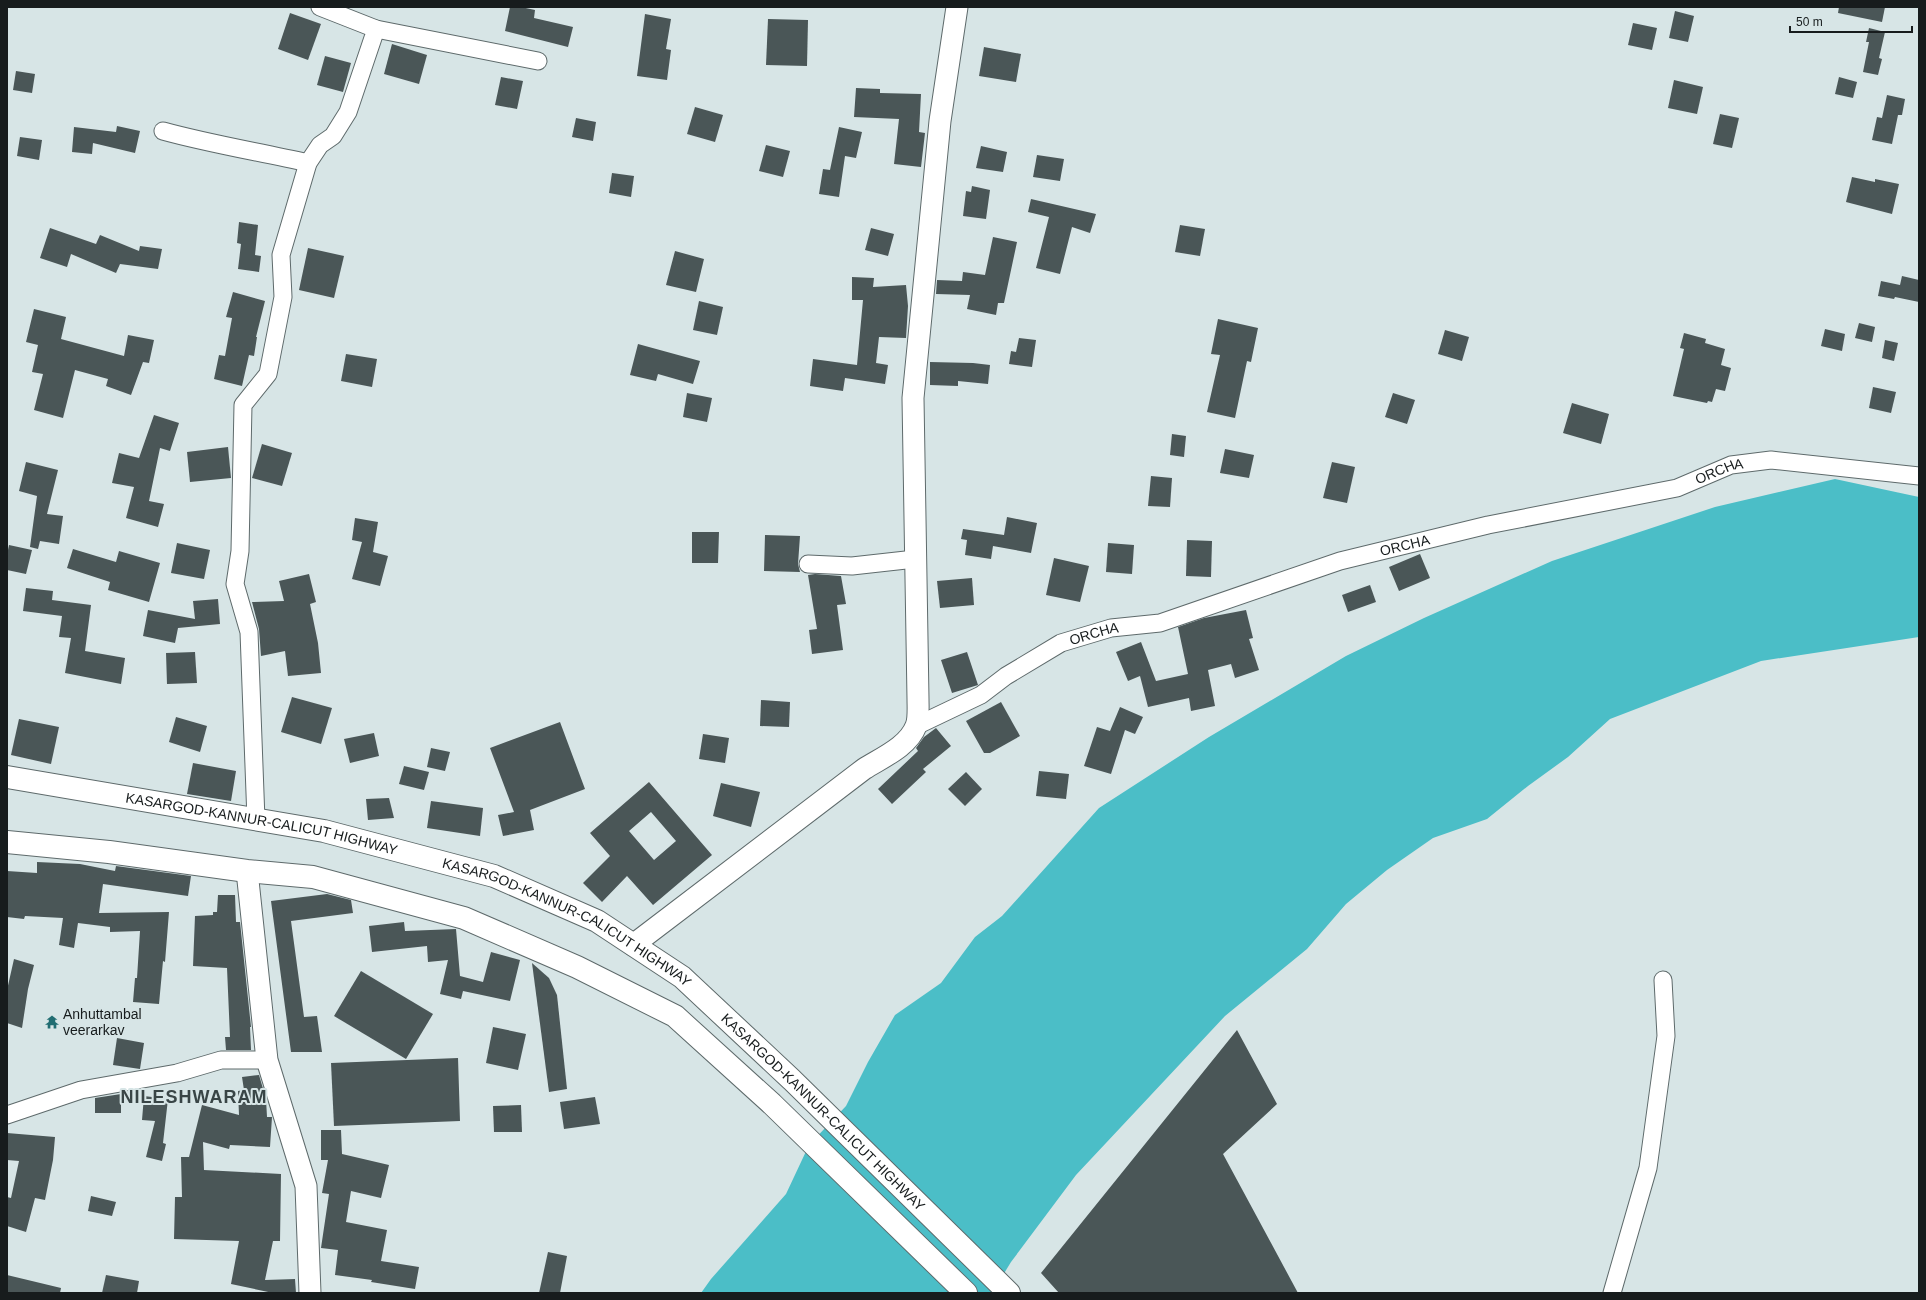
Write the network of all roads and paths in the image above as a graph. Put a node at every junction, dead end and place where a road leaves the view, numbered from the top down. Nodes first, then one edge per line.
1 (320, 7) edge
2 (957, 7) edge
3 (376, 29) junction
4 (538, 61) dead end
5 (163, 131) dead end
6 (308, 163) junction
7 (1919, 476) edge
8 (915, 559) junction
9 (808, 564) dead end
10 (916, 726) junction
11 (7, 777) edge
12 (256, 820) junction
13 (7, 842) edge
14 (246, 871) junction
15 (633, 945) junction
16 (1663, 980) dead end
17 (268, 1060) junction
18 (7, 1115) edge
19 (310, 1293) edge
20 (966, 1293) edge
21 (1009, 1293) edge
22 (1612, 1293) edge

1 - 3 street
2 - 8 main road
3 - 4 street
3 - 6 street
5 - 6 street
6 - 12 street
7 - 10 street, ORCHA
8 - 9 street
8 - 10 main road
10 - 15 main road
11 - 12 highway, KASARGOD-KANNUR-CALICUT HIGHWAY
12 - 15 highway, KASARGOD-KANNUR-CALICUT HIGHWAY
13 - 14 highway
14 - 17 main road
14 - 20 highway
15 - 21 highway, KASARGOD-KANNUR-CALICUT HIGHWAY
16 - 22 street
17 - 18 street
17 - 19 main road

